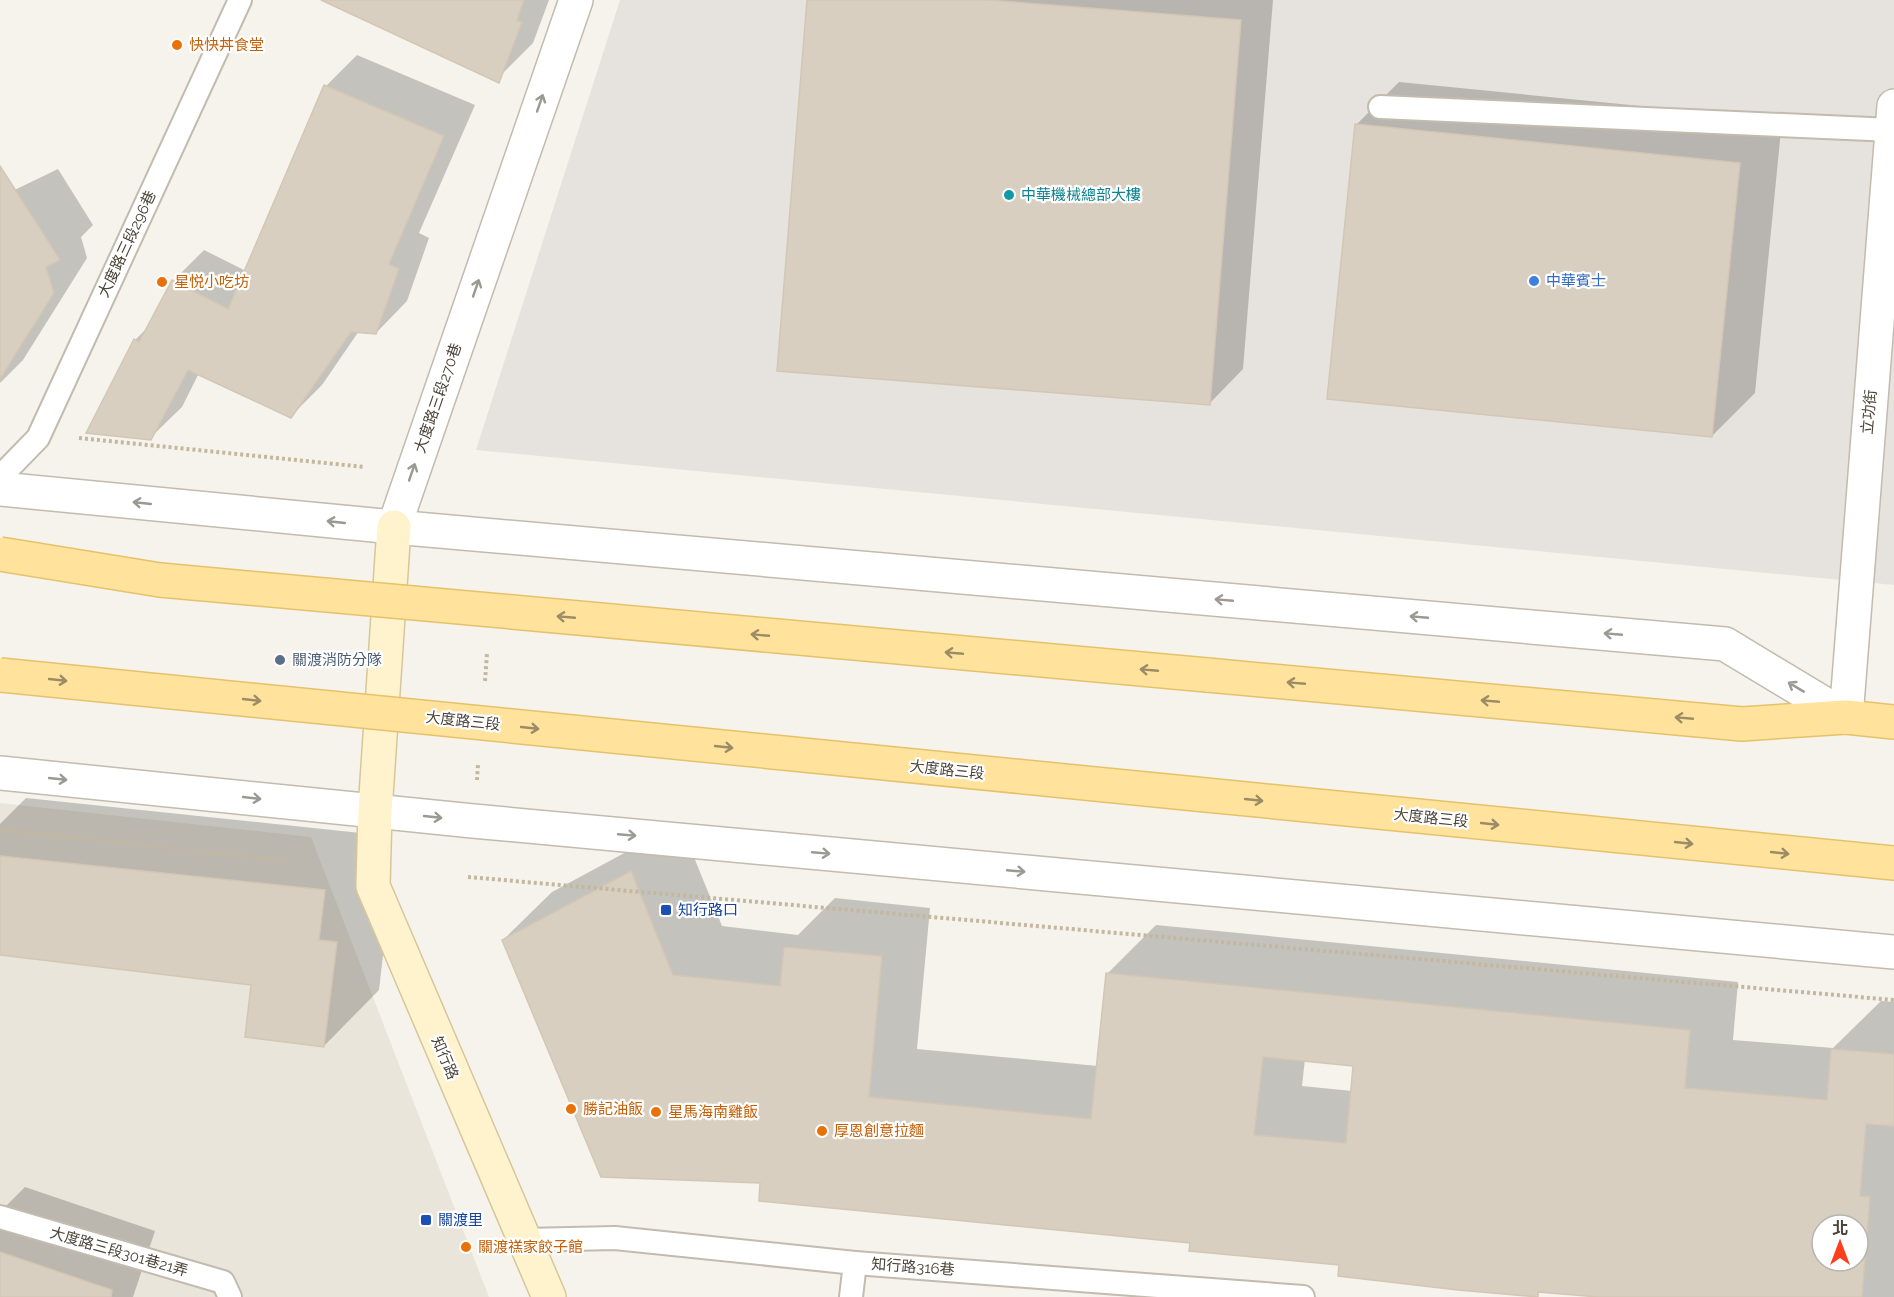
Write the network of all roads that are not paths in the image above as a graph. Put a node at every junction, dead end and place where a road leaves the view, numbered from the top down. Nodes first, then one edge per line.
1 (240, 0) edge
2 (576, 0) edge
3 (1380, 107) dead end
4 (1893, 118) edge
5 (0, 477) edge
6 (0, 489) edge
7 (394, 527) junction
8 (0, 554) edge
9 (0, 675) edge
10 (1846, 717) junction
11 (1894, 722) edge
12 (0, 773) edge
13 (375, 811) junction
14 (1894, 863) edge
15 (1894, 952) edge
16 (0, 1217) edge
17 (524, 1240) junction
18 (855, 1263) junction
19 (1130, 1290) edge
20 (230, 1297) edge
21 (549, 1297) edge
22 (851, 1297) edge
23 (1303, 1297) edge

1 - 5 lane, 大度路三段296巷
7 -> 2 street, 大度路三段270巷
3 - 4 lane
4 - 10 street, 立功街
7 -> 6 street
10 -> 7 street
7 - 13 street, 大度路三段270巷
10 -> 8 main road, bridge
9 -> 14 main road, 大度路三段, bridge
10 - 11 main road
12 -> 13 street
13 -> 15 street
13 - 17 street, 知行路
16 - 20 lane, 大度路三段301巷21弄
17 - 18 lane, 知行路316巷
17 - 21 street, 知行路
18 - 19 lane, 知行路316巷
18 - 22 lane
19 - 23 lane, 知行路316巷

